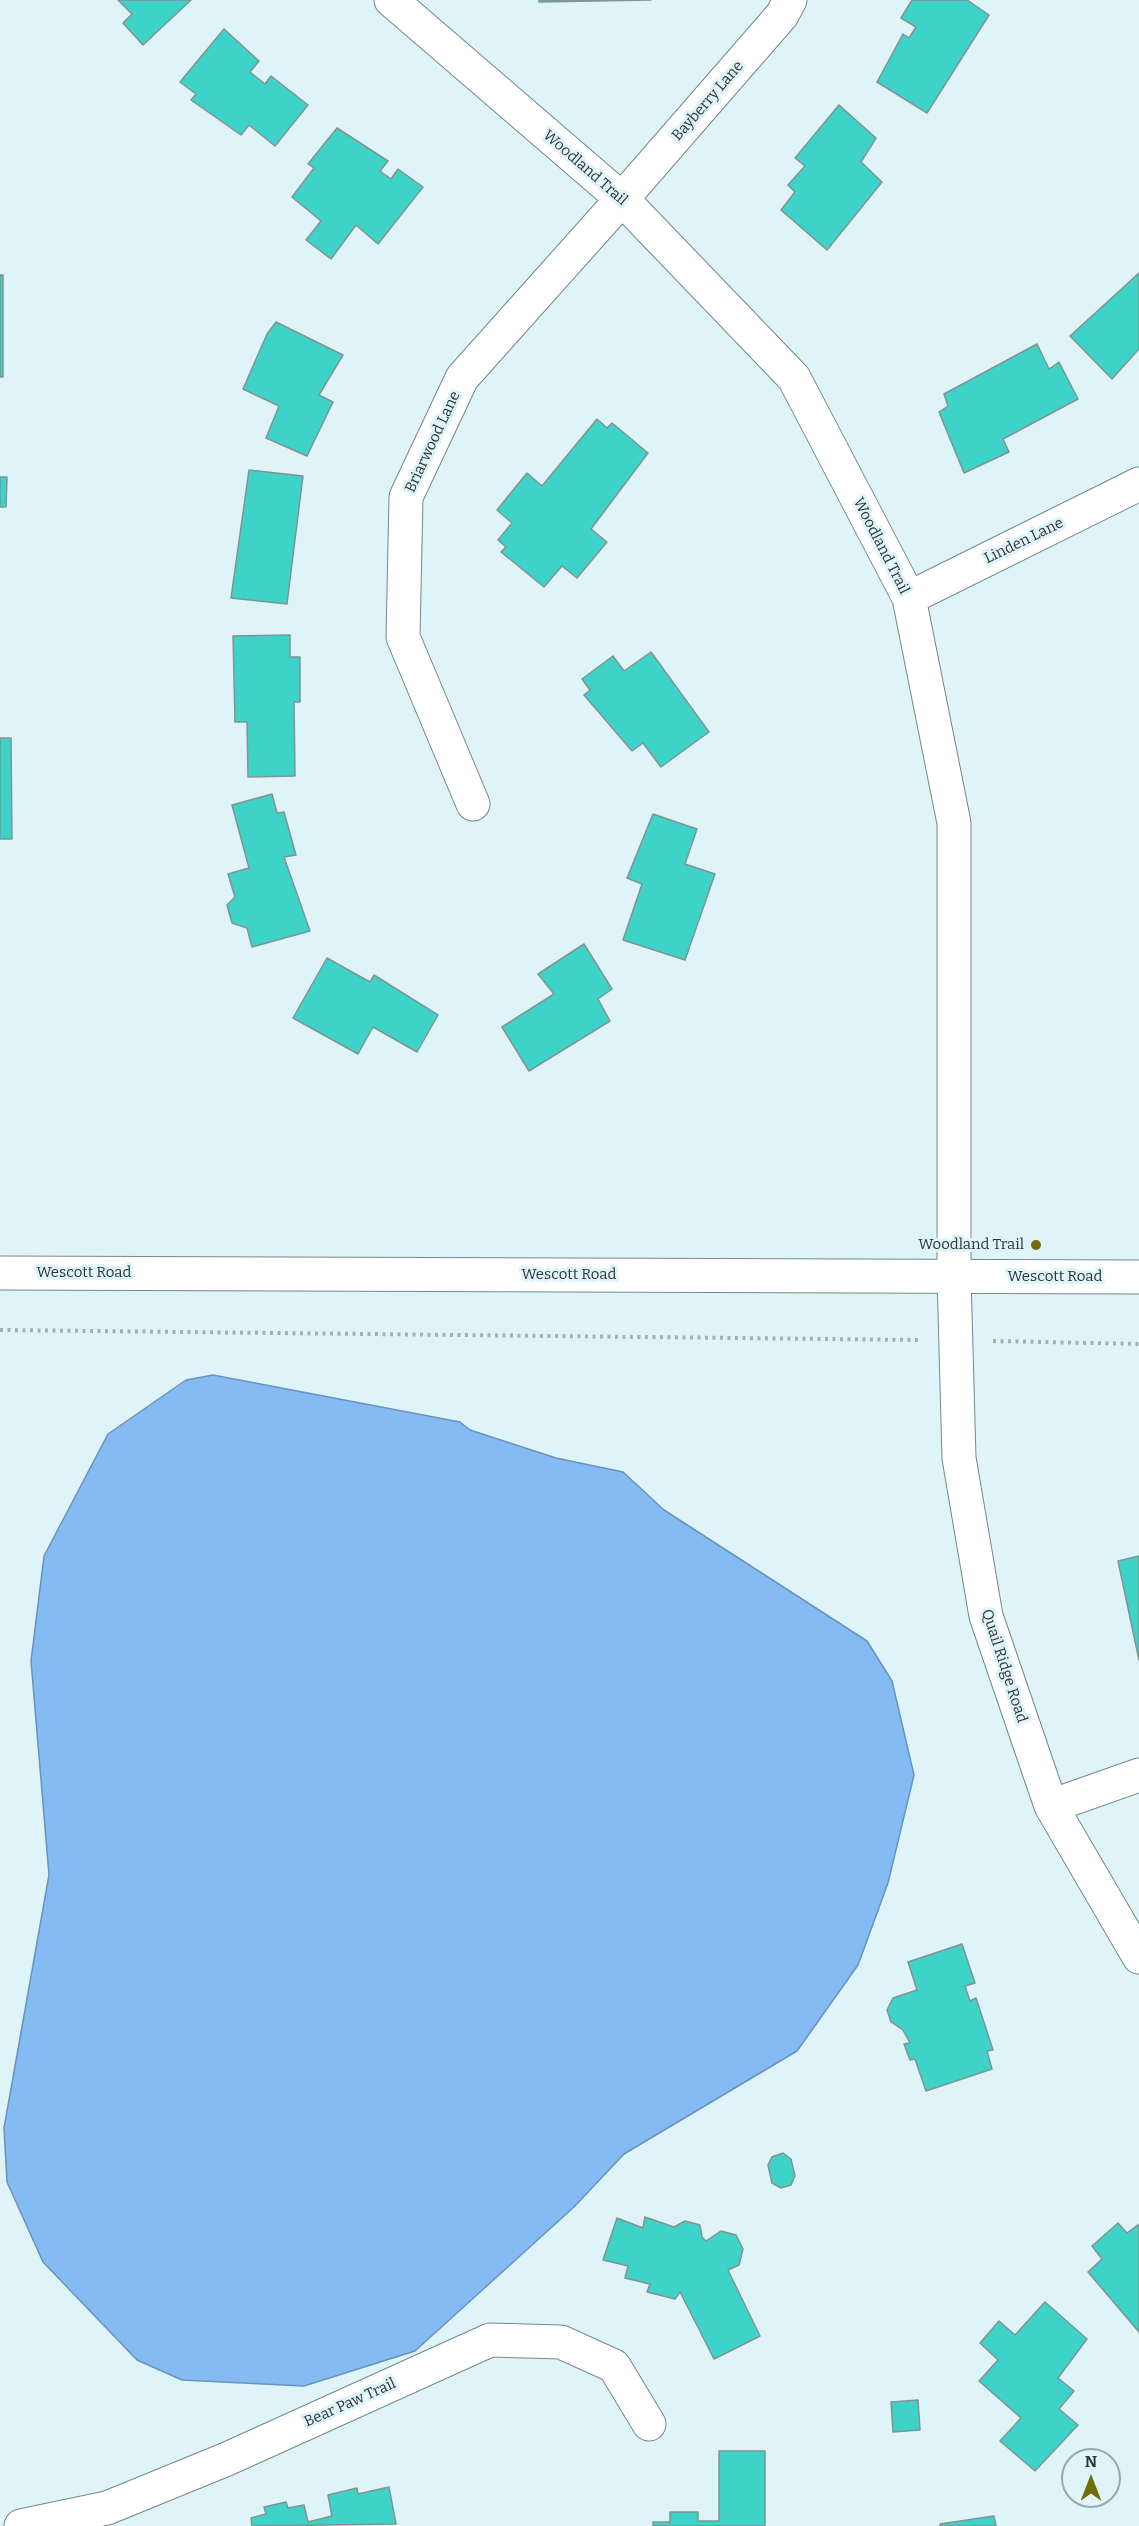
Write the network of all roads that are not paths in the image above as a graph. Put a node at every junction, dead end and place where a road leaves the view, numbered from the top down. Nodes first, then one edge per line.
1 (391, 0) edge
2 (790, 0) edge
3 (622, 199) junction
4 (1139, 484) edge
5 (909, 598) junction
6 (473, 804) dead end
7 (0, 1273) edge
8 (954, 1276) junction
9 (1139, 1277) edge
10 (1139, 1775) edge
11 (1051, 1806) junction
12 (1139, 1957) edge
13 (649, 2424) dead end
14 (21, 2526) edge

1 - 3 street, Woodland Trail
2 - 3 street, Bayberry Lane
3 - 5 street, Woodland Trail
3 - 6 street, Briarwood Lane
4 - 5 street, Linden Lane
5 - 8 street, Woodland Trail
7 - 8 street, Wescott Road
8 - 9 street, Wescott Road
8 - 11 street, Quail Ridge Road
10 - 11 street
11 - 12 street, Quail Ridge Road
13 - 14 street, Bear Paw Trail

